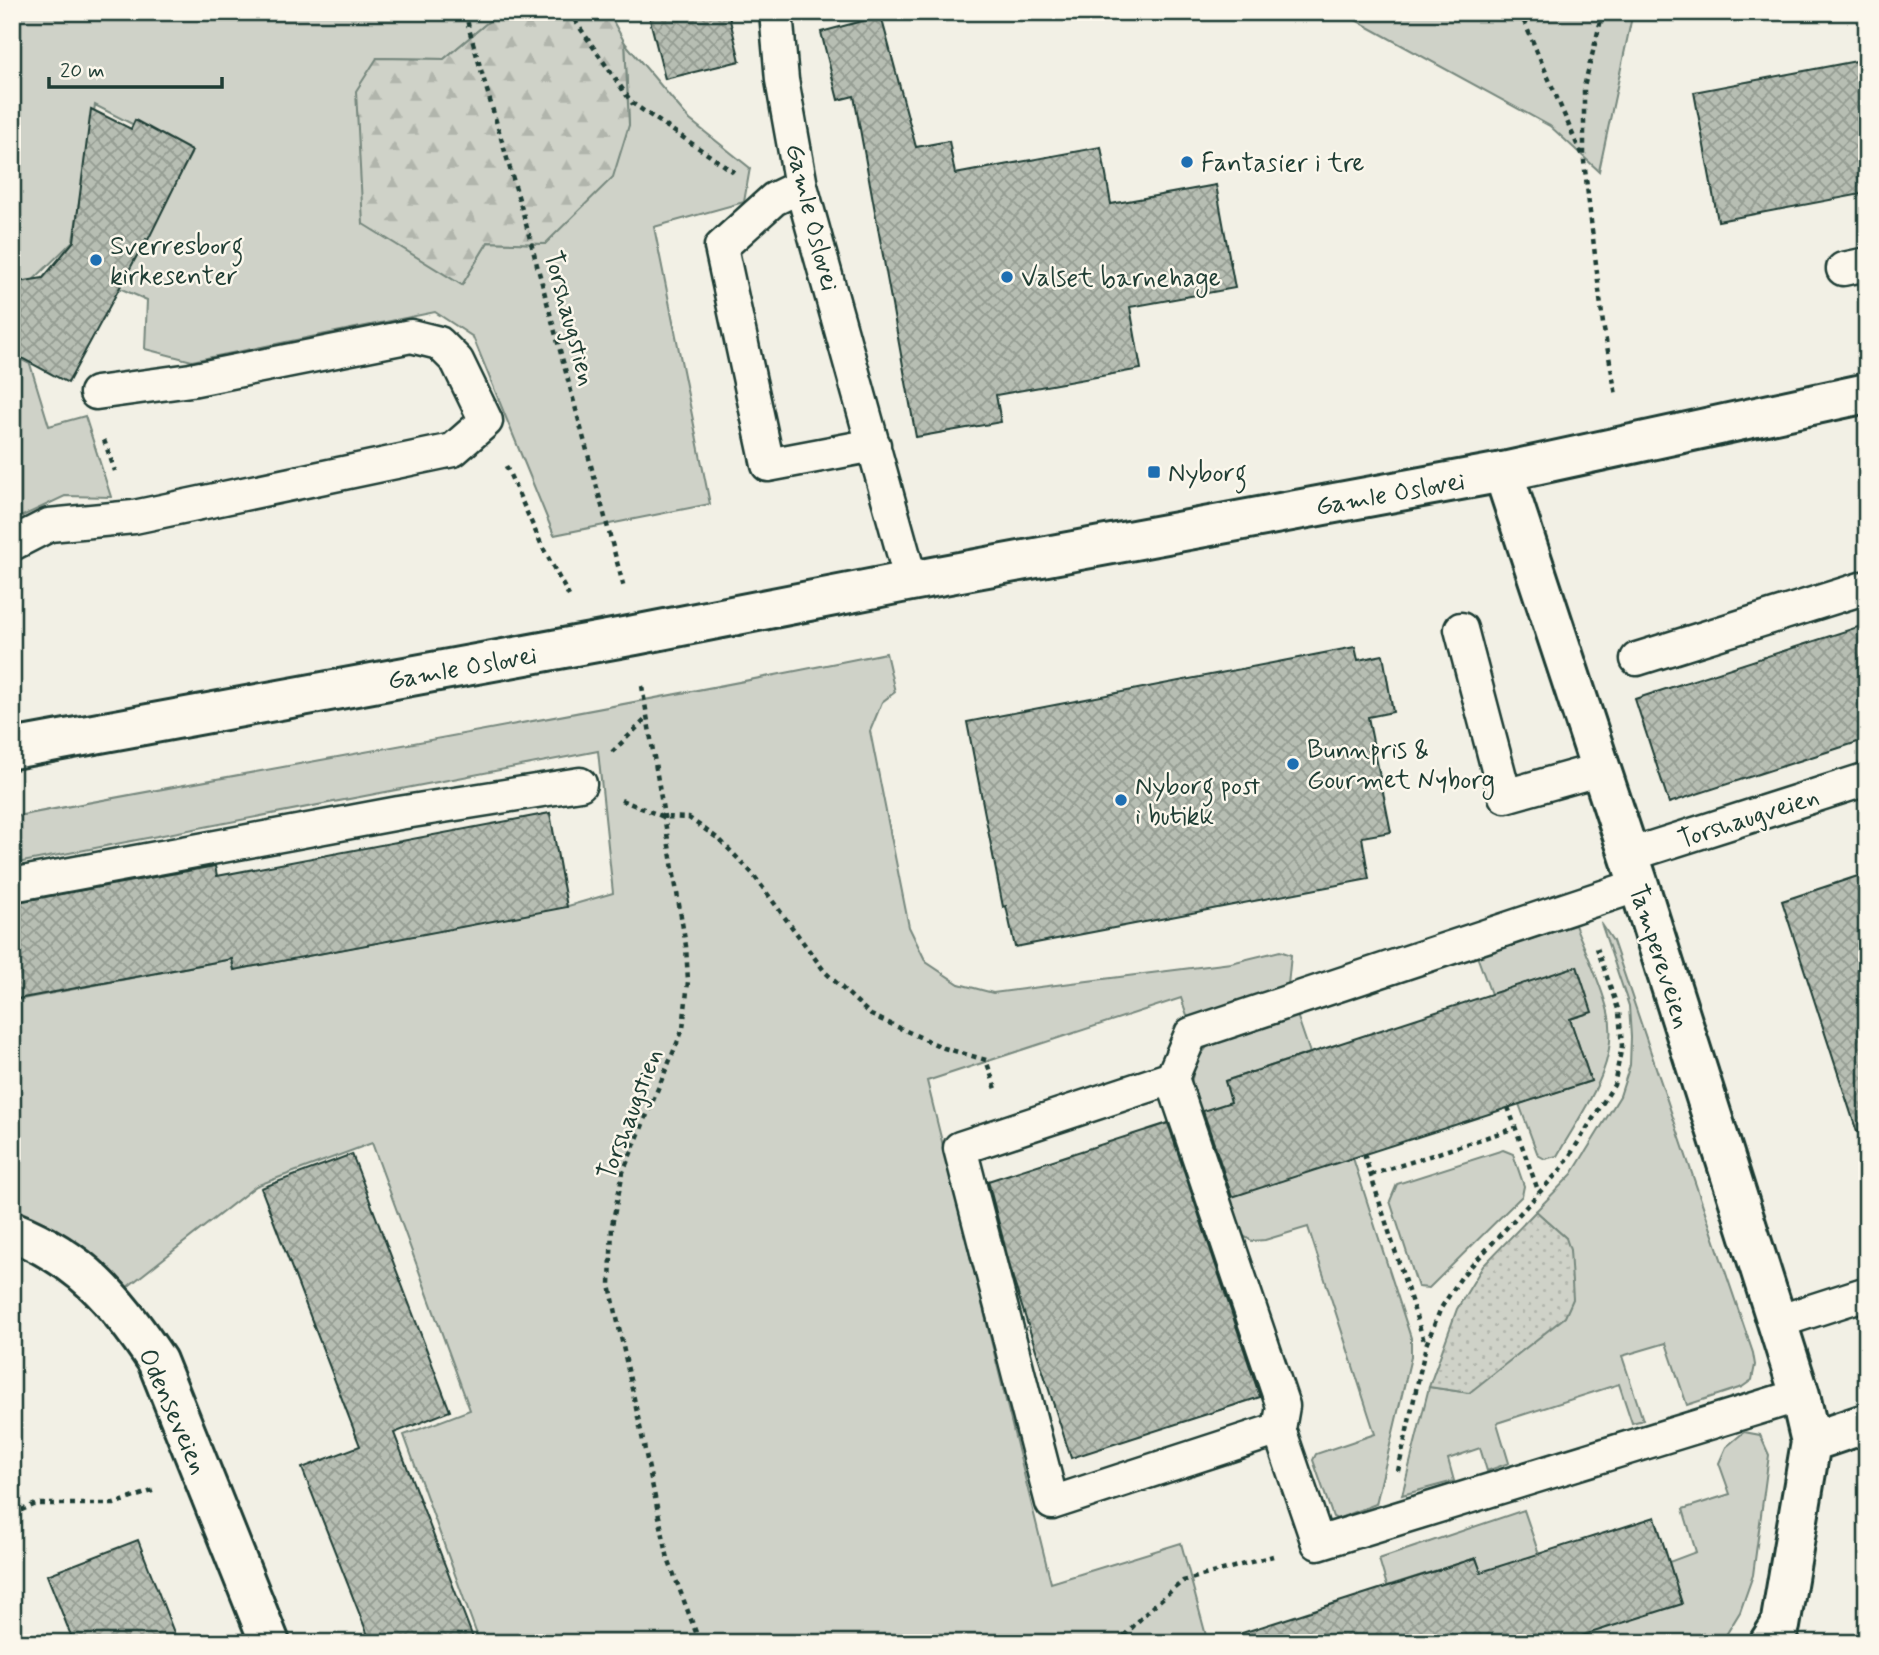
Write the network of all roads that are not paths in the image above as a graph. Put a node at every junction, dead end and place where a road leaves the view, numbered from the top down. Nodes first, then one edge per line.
1 (776, 12) edge
2 (788, 193) junction
3 (96, 393) dead end
4 (1867, 393) edge
5 (874, 445) junction
6 (1503, 472) junction
7 (12, 544) edge
8 (911, 581) junction
9 (1867, 587) edge
10 (1461, 629) dead end
11 (1637, 659) dead end
12 (12, 749) edge
13 (1601, 769) junction
14 (1867, 779) edge
15 (580, 783) dead end
16 (1634, 870) junction
17 (12, 885) edge
18 (1172, 1077) junction
19 (12, 1231) edge
20 (1867, 1293) edge
21 (1777, 1322) junction
22 (1800, 1395) junction
23 (1867, 1423) edge
24 (1279, 1429) junction
25 (1811, 1442) junction
26 (270, 1643) edge
27 (1769, 1643) edge

1 - 2 lane, Gamle Oslovei
2 - 5 lane, Gamle Oslovei
2 - 5 lane
3 - 7 lane
4 - 6 street, Gamle Oslovei
5 - 8 lane, Gamle Oslovei
6 - 8 street, Gamle Oslovei
6 - 13 street, Tampereveien
8 - 12 street, Gamle Oslovei
9 - 11 lane
10 - 13 lane
13 - 16 street, Tampereveien
14 - 16 lane, Torshaugveien
15 - 17 lane
16 - 18 lane, Torshaugveien
16 - 21 street, Tampereveien
18 - 24 lane
18 - 24 lane
19 - 26 street, Odenseveien
20 - 21 lane
21 - 22 street, Tampereveien
22 - 24 lane
22 - 25 street, Tampereveien
23 - 25 street
25 - 27 street, Tampereveien

